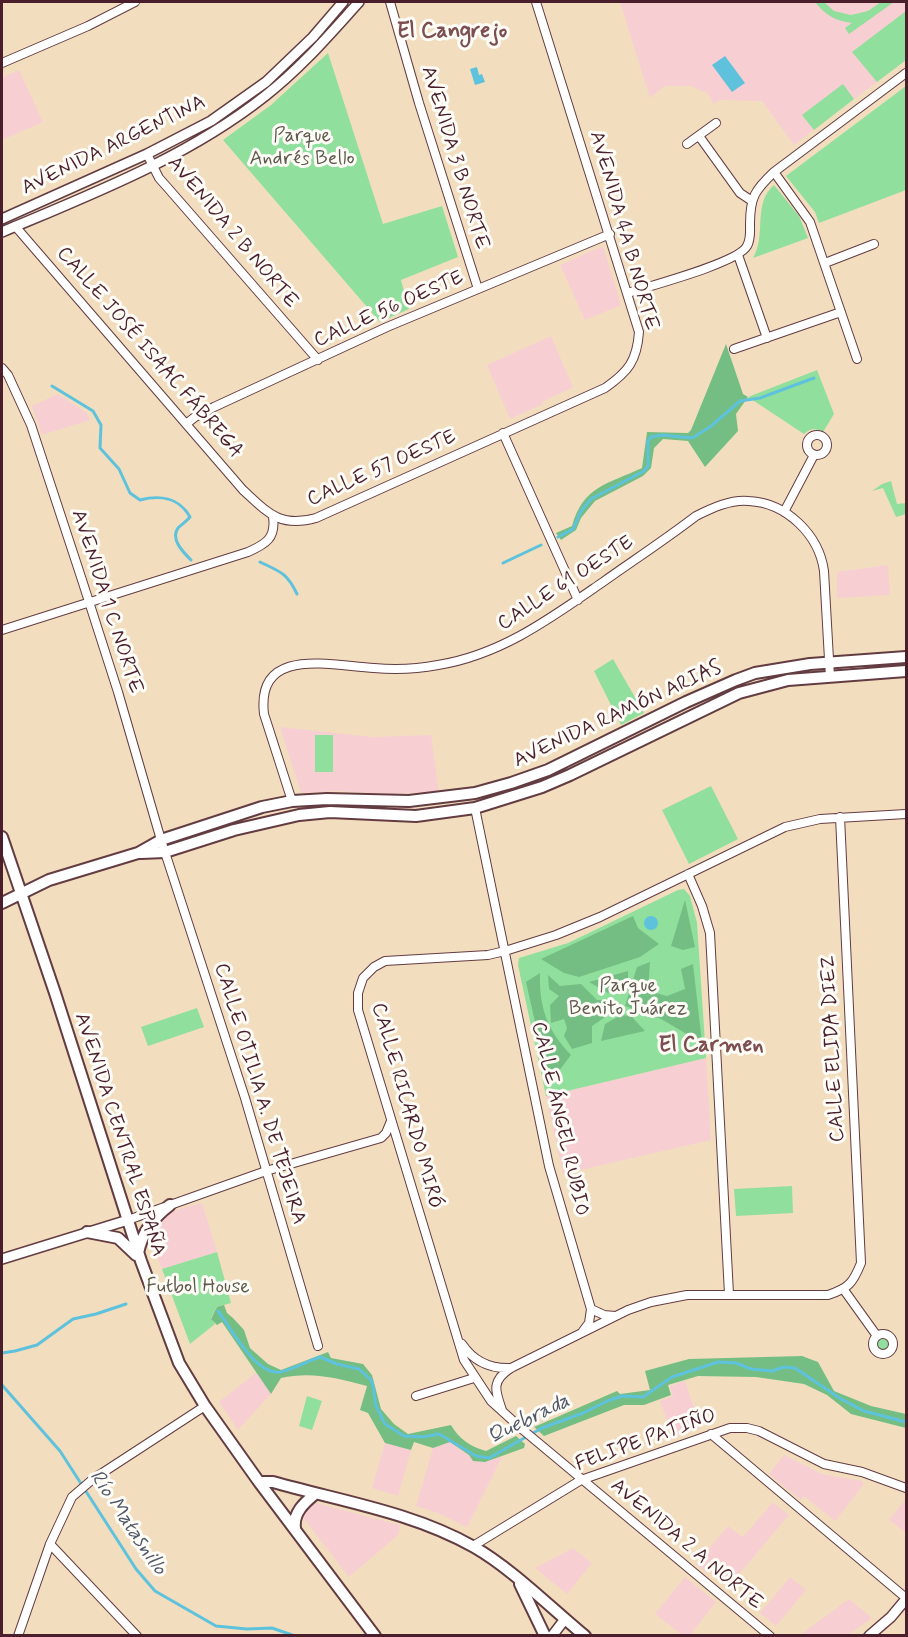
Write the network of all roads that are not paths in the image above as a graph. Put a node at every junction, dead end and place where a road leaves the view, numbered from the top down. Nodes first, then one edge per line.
1 (135, 2) edge
2 (343, 2) edge
3 (358, 2) edge
4 (390, 2) edge
5 (536, 2) edge
6 (2, 63) edge
7 (906, 73) edge
8 (716, 123) dead end
9 (699, 136) junction
10 (687, 144) dead end
11 (147, 154) junction
12 (152, 165) junction
13 (774, 172) junction
14 (64, 191) junction
15 (752, 201) junction
16 (70, 203) junction
17 (3, 215) edge
18 (15, 226) junction
19 (2, 232) edge
20 (610, 234) junction
21 (874, 244) dead end
22 (738, 255) junction
23 (825, 263) junction
24 (478, 289) junction
25 (628, 293) junction
26 (841, 312) junction
27 (766, 338) junction
28 (734, 348) dead end
29 (857, 359) dead end
30 (318, 360) junction
31 (2, 368) edge
32 (186, 424) junction
33 (503, 433) junction
34 (814, 455) dead end
35 (784, 512) junction
36 (273, 517) junction
37 (578, 600) junction
38 (89, 603) junction
39 (2, 630) edge
40 (906, 657) edge
41 (829, 662) junction
42 (906, 671) edge
43 (830, 677) junction
44 (651, 720) junction
45 (657, 732) junction
46 (487, 790) junction
47 (292, 801) junction
48 (475, 808) junction
49 (906, 814) edge
50 (840, 817) junction
51 (2, 837) edge
52 (161, 840) junction
53 (165, 852) junction
54 (138, 853) junction
55 (688, 874) junction
56 (20, 893) junction
57 (2, 903) edge
58 (502, 935) junction
59 (506, 951) junction
60 (488, 955) junction
61 (391, 1120) junction
62 (381, 1137) junction
63 (400, 1149) junction
64 (266, 1172) junction
65 (170, 1205) junction
66 (128, 1220) junction
67 (87, 1232) junction
68 (140, 1257) junction
69 (2, 1259) edge
70 (843, 1290) junction
71 (729, 1294) junction
72 (591, 1309) junction
73 (617, 1316) junction
74 (581, 1334) junction
75 (877, 1336) dead end
76 (460, 1341) junction
77 (318, 1346) dead end
78 (511, 1368) junction
79 (474, 1378) junction
80 (416, 1396) dead end
81 (205, 1406) junction
82 (502, 1410) junction
83 (711, 1434) junction
84 (581, 1480) junction
85 (259, 1482) junction
86 (906, 1488) edge
87 (315, 1494) junction
88 (295, 1528) junction
89 (50, 1544) junction
90 (473, 1546) junction
91 (519, 1581) junction
92 (906, 1598) edge
93 (565, 1619) junction
94 (18, 1635) edge
95 (137, 1635) edge
96 (375, 1635) edge
97 (544, 1635) edge
98 (552, 1635) edge
99 (585, 1635) edge
100 (770, 1635) edge
101 (869, 1635) edge

1 - 6 street
2 - 11 street, AVENIDA ARGENTINA
3 - 12 street, AVENIDA ARGENTINA
4 - 24 street, AVENIDA 3 B NORTE
5 - 20 street, AVENIDA 4A B NORTE
7 - 13 street
8 - 9 street
9 - 10 street
9 - 15 street
11 - 12 street, AVENIDA 2 B NORTE
11 - 14 street, AVENIDA ARGENTINA
12 - 16 street, AVENIDA ARGENTINA
12 - 30 street, AVENIDA 2 B NORTE
13 - 15 street
13 - 23 street
14 - 16 street
14 - 17 street, AVENIDA ARGENTINA
15 - 22 street
16 - 18 street, AVENIDA ARGENTINA
17 - 18 street, CALLE JOSÉ ISAAC FÁBREGA
18 - 19 street, AVENIDA ARGENTINA
18 - 32 street, CALLE JOSÉ ISAAC FÁBREGA
20 - 24 street, CALLE 56 OESTE
20 - 25 street, AVENIDA 4A B NORTE
21 - 23 street
22 - 25 street
22 - 27 street
23 - 26 street
24 - 30 street, CALLE 56 OESTE
25 - 33 street, AVENIDA 4A B NORTE
26 - 27 street
26 - 29 street
27 - 28 street
30 - 32 street, CALLE 56 OESTE
31 - 38 street, AVENIDA 1 C NORTE
32 - 36 street, CALLE JOSÉ ISAAC FÁBREGA
33 - 36 street, CALLE 57 OESTE
33 - 37 street
34 - 35 street
35 - 37 street, CALLE 61 OESTE
35 - 41 street, CALLE 61 OESTE
36 - 38 street
37 - 47 street, CALLE 61 OESTE
38 - 39 street
38 - 52 street, AVENIDA 1 C NORTE
40 - 41 main road, AVENIDA RAMÓN ARIAS
41 - 43 street, CALLE 61 OESTE
41 - 44 main road, AVENIDA RAMÓN ARIAS
42 - 43 main road, AVENIDA RAMÓN ARIAS
43 - 45 main road, AVENIDA RAMÓN ARIAS
44 - 45 main road
44 - 46 main road, AVENIDA RAMÓN ARIAS
45 - 48 main road, AVENIDA RAMÓN ARIAS
46 - 47 main road, AVENIDA RAMÓN ARIAS
46 - 48 main road
47 - 52 main road, AVENIDA RAMÓN ARIAS
48 - 53 main road, AVENIDA RAMÓN ARIAS
48 - 58 street, CALLE ÁNGEL RUBIO
49 - 50 street, CALLE RICARDO MIRÓ
50 - 55 street, CALLE RICARDO MIRÓ
50 - 70 street, CALLE ELIDA DIEZ
51 - 56 main road, AVENIDA CENTRAL ESPAÑA
52 - 53 street, AVENIDA 1 C NORTE
52 - 54 main road, AVENIDA RAMÓN ARIAS
53 - 54 main road, AVENIDA RAMÓN ARIAS
53 - 64 street, CALLE OTILIA A. DE TEJEIRA
54 - 56 main road, AVENIDA RAMÓN ARIAS
55 - 59 street, CALLE RICARDO MIRÓ
55 - 71 street
56 - 57 main road, AVENIDA RAMÓN ARIAS
56 - 66 main road, AVENIDA CENTRAL ESPAÑA
58 - 59 street, CALLE ÁNGEL RUBIO
58 - 60 street
59 - 60 street, CALLE RICARDO MIRÓ
59 - 72 street, CALLE ÁNGEL RUBIO
60 - 61 street, CALLE RICARDO MIRÓ
61 - 62 street
61 - 63 street, CALLE RICARDO MIRÓ
62 - 63 street
62 - 64 street
63 - 76 street, CALLE RICARDO MIRÓ
64 - 65 street
64 - 77 street, CALLE OTILIA A. DE TEJEIRA
65 - 66 street
65 - 68 main road
66 - 67 street
66 - 68 main road, AVENIDA CENTRAL ESPAÑA
67 - 68 main road
67 - 69 street
68 - 81 main road, AVENIDA CENTRAL ESPAÑA
70 - 71 street
70 - 75 street
71 - 73 street
72 - 73 street
72 - 74 street
73 - 74 street
74 - 78 street
76 - 78 street
76 - 79 street, CALLE RICARDO MIRÓ
78 - 82 street
79 - 80 street
79 - 82 street, CALLE RICARDO MIRÓ
81 - 85 main road, AVENIDA CENTRAL ESPAÑA
81 - 89 street
82 - 84 street, CALLE RICARDO MIRÓ
83 - 84 street, FELIPE PATIÑO
83 - 86 street, FELIPE PATIÑO
83 - 92 street
84 - 90 street, FELIPE PATIÑO
84 - 100 street, AVENIDA 2 A NORTE
85 - 87 main road
85 - 88 main road, AVENIDA CENTRAL ESPAÑA
87 - 88 main road
87 - 90 main road
88 - 96 main road, AVENIDA CENTRAL ESPAÑA
89 - 94 street
89 - 95 street
90 - 91 main road
91 - 93 main road
91 - 97 main road
92 - 101 street
93 - 98 street
93 - 99 main road

